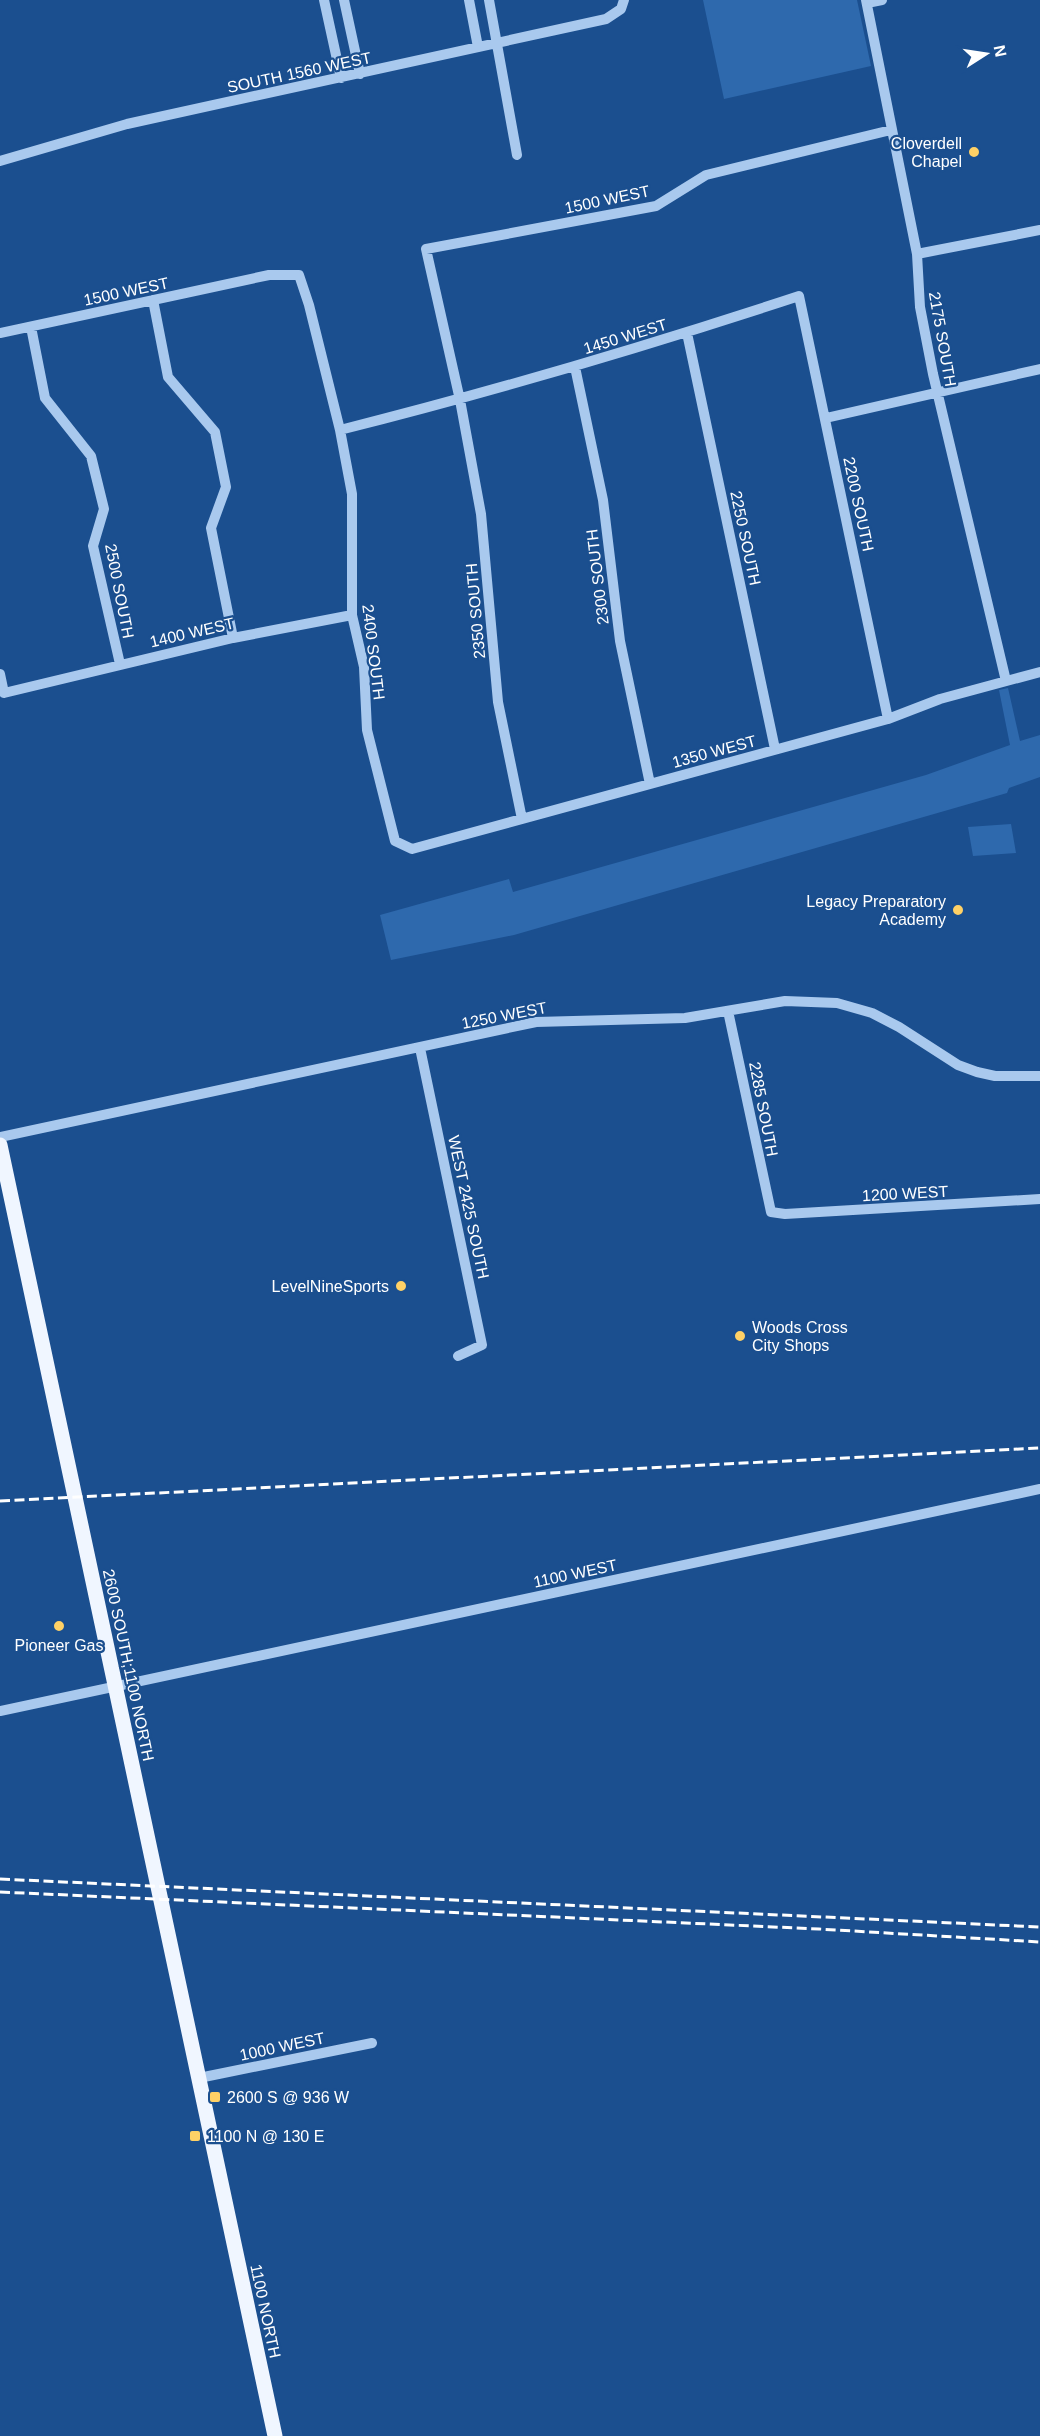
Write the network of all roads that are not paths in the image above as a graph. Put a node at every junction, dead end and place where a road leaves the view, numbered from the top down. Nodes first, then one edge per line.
1 (324, 0) edge
2 (344, 0) edge
3 (469, 0) edge
4 (489, 0) edge
5 (624, 0) edge
6 (882, 0) edge
7 (866, 2) edge
8 (498, 42) junction
9 (478, 46) junction
10 (360, 74) junction
11 (341, 78) junction
12 (891, 130) junction
13 (518, 155) dead end
14 (0, 161) edge
15 (1040, 230) edge
16 (426, 249) joint
17 (917, 254) junction
18 (798, 296) joint
19 (153, 300) junction
20 (31, 327) junction
21 (0, 333) edge
22 (687, 333) junction
23 (575, 367) junction
24 (1040, 369) edge
25 (937, 392) junction
26 (460, 400) junction
27 (826, 418) junction
28 (340, 429) junction
29 (352, 615) junction
30 (233, 638) junction
31 (120, 664) junction
32 (1040, 672) edge
33 (0, 674) edge
34 (1006, 681) junction
35 (888, 719) junction
36 (776, 749) junction
37 (650, 784) junction
38 (522, 819) junction
39 (395, 841) joint
40 (728, 1011) junction
41 (420, 1048) junction
42 (1040, 1076) edge
43 (0, 1137) edge
44 (0, 1145) edge
45 (1040, 1199) edge
46 (771, 1212) joint
47 (458, 1356) dead end
48 (1040, 1489) edge
49 (116, 1686) junction
50 (0, 1711) edge
51 (372, 2043) dead end
52 (199, 2078) junction
53 (223, 2193) joint
54 (276, 2436) edge

1 - 11 street
2 - 10 street
3 - 9 street
4 - 8 street
5 - 8 street, SOUTH 1560 WEST
6 - 7 street
7 - 12 street, 2175 SOUTH
8 - 9 street, SOUTH 1560 WEST
8 - 13 street
9 - 10 street, SOUTH 1560 WEST
10 - 11 street, SOUTH 1560 WEST
11 - 14 street, SOUTH 1560 WEST
12 - 16 street, 1500 WEST
12 - 17 street, 2175 SOUTH
15 - 17 street
16 - 26 street, 2350 SOUTH
17 - 25 street, 2175 SOUTH
18 - 22 street, 1450 WEST
18 - 27 street, 2200 SOUTH
19 - 20 street, 1500 WEST
19 - 28 street, 1500 WEST
19 - 30 street
20 - 21 street, 1500 WEST
20 - 31 street, 2500 SOUTH
22 - 23 street, 1450 WEST
22 - 36 street, 2250 SOUTH
23 - 26 street, 1450 WEST
23 - 37 street, 2300 SOUTH
24 - 25 street
25 - 27 street
25 - 34 street, 2175 SOUTH
26 - 28 street
26 - 38 street, 2350 SOUTH
27 - 35 street, 2200 SOUTH
28 - 29 street, 2400 SOUTH
29 - 30 street, 1400 WEST
29 - 39 street, 2400 SOUTH
30 - 31 street, 1400 WEST
31 - 33 street, 1400 WEST
32 - 34 street, 1350 WEST
34 - 35 street, 1350 WEST
35 - 36 street, 1350 WEST
36 - 37 street, 1350 WEST
37 - 38 street, 1350 WEST
38 - 39 street, 1350 WEST
40 - 41 street, 1250 WEST
40 - 42 street, 1250 WEST
40 - 46 street, 2285 SOUTH
41 - 43 street, 1250 WEST
41 - 47 street, WEST 2425 SOUTH
44 - 49 main road, 2600 SOUTH;1100 NORTH
45 - 46 street, 1200 WEST
48 - 49 street, 1100 WEST
49 - 50 street, 1100 WEST
49 - 52 main road, 2600 SOUTH;1100 NORTH
51 - 52 street, 1000 WEST
52 - 53 main road, 2600 SOUTH;1100 NORTH
53 - 54 main road, 1100 NORTH

